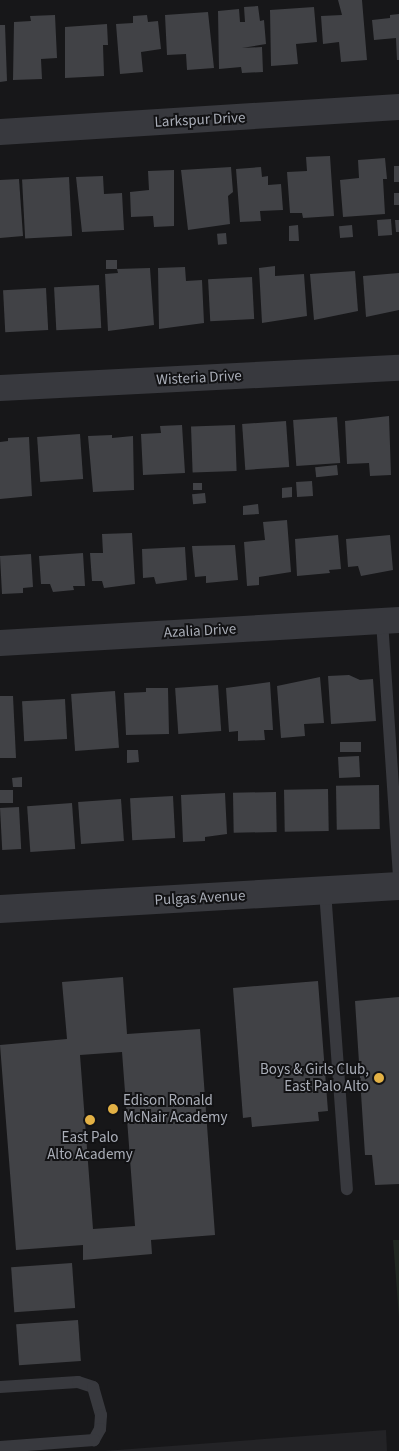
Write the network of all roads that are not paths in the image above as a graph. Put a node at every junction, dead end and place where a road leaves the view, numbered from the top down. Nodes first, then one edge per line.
1 (399, 107) edge
2 (0, 132) edge
3 (399, 368) edge
4 (0, 388) edge
5 (391, 620) edge
6 (0, 643) edge
7 (399, 875) edge
8 (399, 886) edge
9 (324, 891) junction
10 (0, 909) edge
11 (347, 1189) dead end
12 (0, 1388) edge
13 (0, 1447) edge

1 - 2 street, Larkspur Drive
3 - 4 street, Wisteria Drive
5 - 6 street, Azalia Drive
5 - 7 lane
8 - 9 street, Pulgas Avenue
9 - 10 street, Pulgas Avenue
9 - 11 lane
12 - 13 lane

